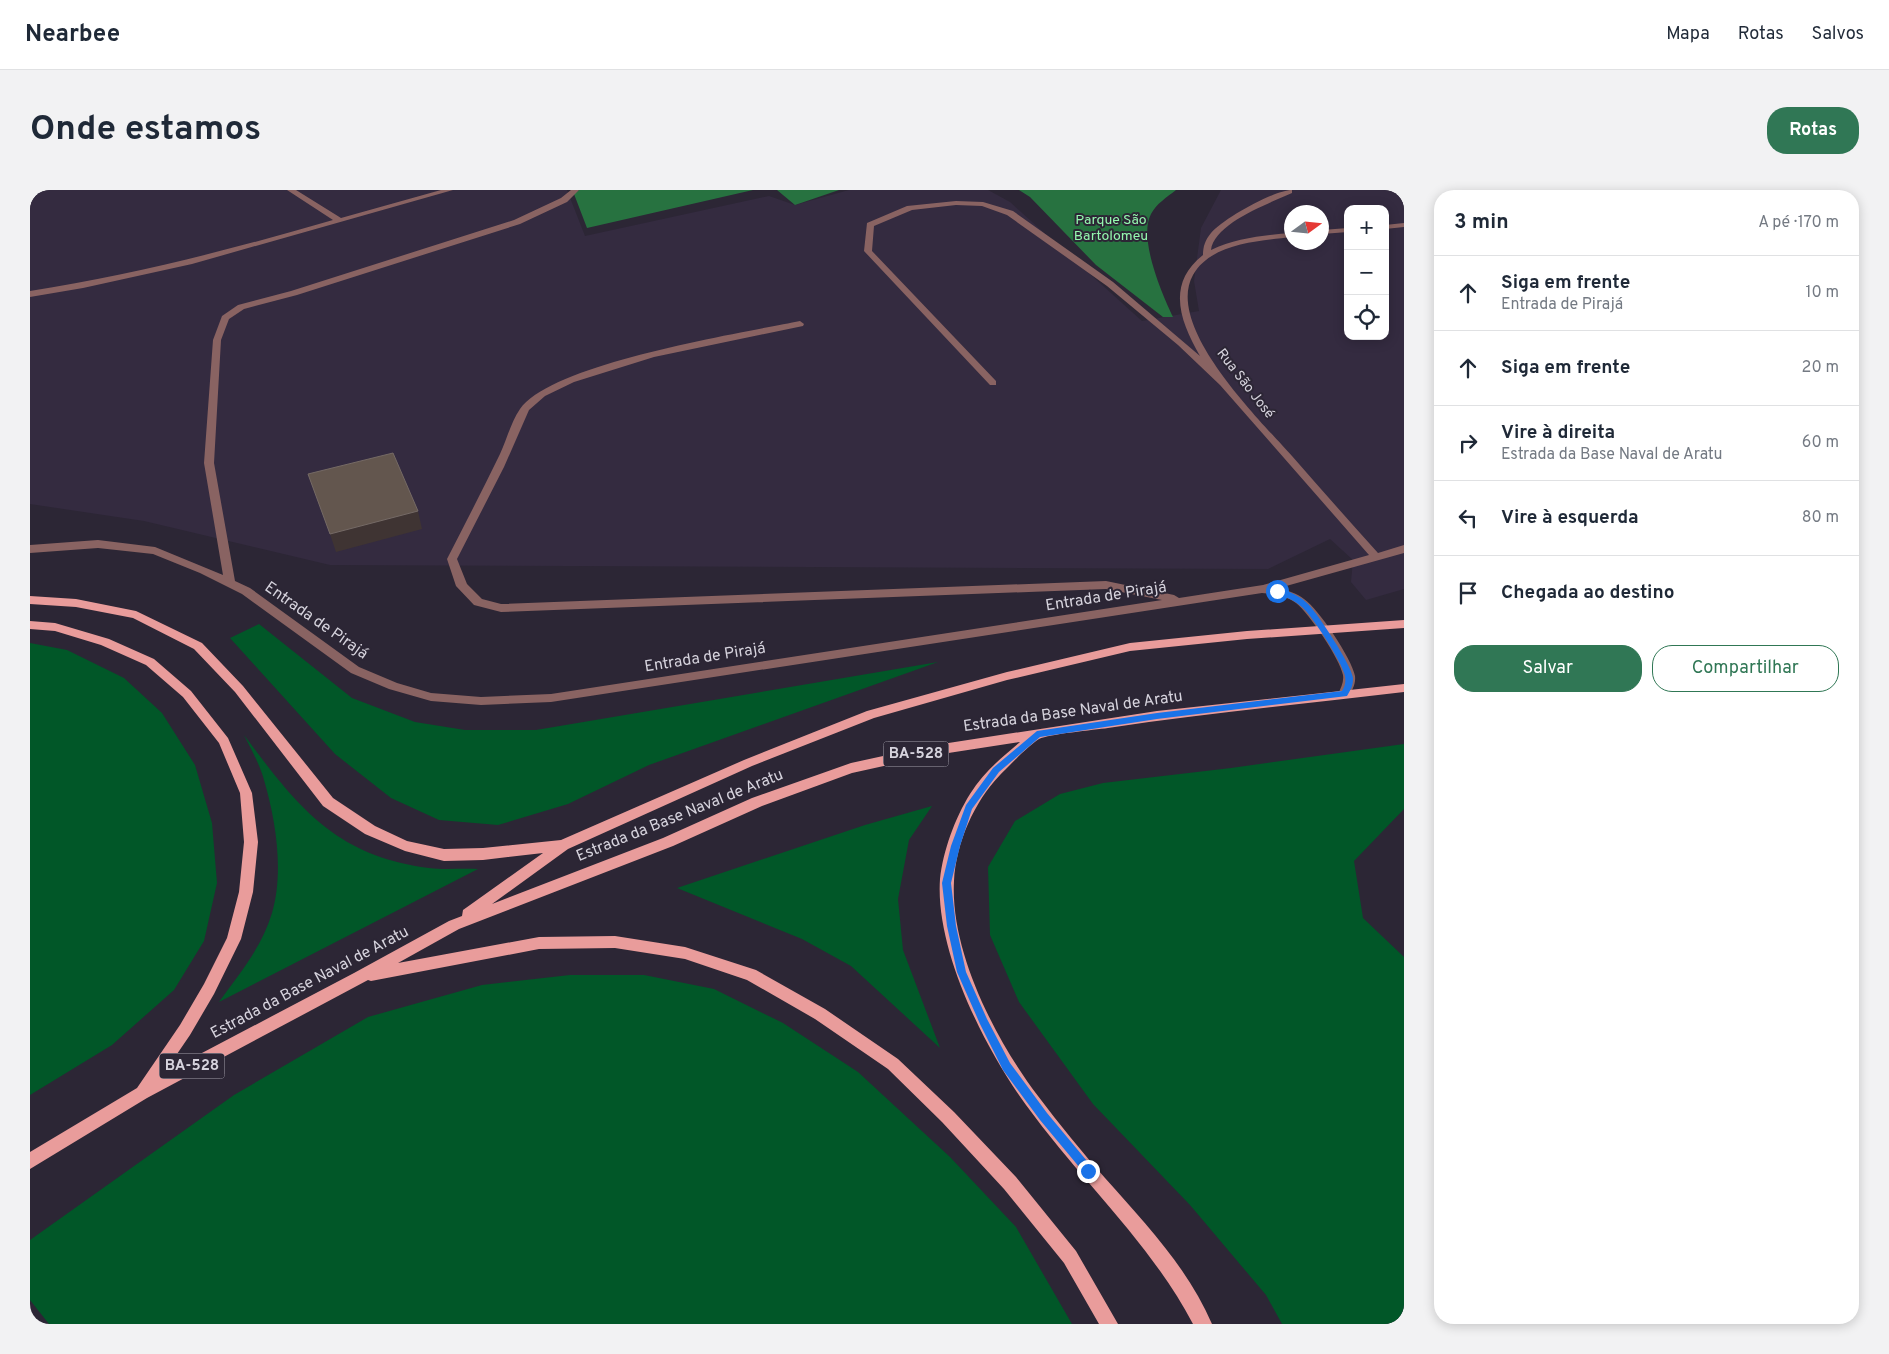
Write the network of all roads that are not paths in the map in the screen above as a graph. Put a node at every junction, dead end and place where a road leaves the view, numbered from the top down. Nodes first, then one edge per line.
1 (291, 190) edge
2 (449, 190) edge
3 (575, 190) edge
4 (1290, 191) edge
5 (340, 220) junction
6 (1404, 225) edge
7 (1389, 227) edge
8 (1344, 230) edge
9 (1329, 231) edge
10 (1284, 236) edge
11 (1207, 256) junction
12 (30, 294) edge
13 (800, 324) dead end
14 (994, 383) dead end
15 (1223, 383) junction
16 (1404, 549) edge
17 (30, 550) edge
18 (1376, 557) junction
19 (230, 584) junction
20 (1262, 589) junction
21 (30, 600) edge
22 (1184, 601) junction
23 (1404, 624) edge
24 (30, 625) edge
25 (1322, 630) junction
26 (1404, 688) edge
27 (1344, 694) junction
28 (1037, 734) junction
29 (563, 845) junction
30 (454, 925) junction
31 (359, 978) junction
32 (142, 1092) junction
33 (30, 1161) edge
34 (1109, 1324) edge
35 (1204, 1324) edge

1 - 5 street
2 - 5 street
3 - 19 street
4 - 11 street
5 - 12 street
6 - 7 street
8 - 9 street
10 - 11 street, Rua São José
11 - 15 street, Rua São José
13 - 22 street
14 - 15 street
15 - 18 street, Rua São José
16 - 18 street
17 - 19 street, Entrada de Pirajá
18 - 20 street
19 - 22 street, Entrada de Pirajá
20 - 22 street, Entrada de Pirajá
20 - 25 street, Entrada de Pirajá
21 - 29 main road
23 - 25 main road
24 - 32 main road
25 - 27 street, Entrada de Pirajá
25 - 29 main road
26 - 27 main road, Estrada da Base Naval de Aratu / BA-528
27 - 28 main road, Estrada da Base Naval de Aratu / BA-528
28 - 30 main road, Estrada da Base Naval de Aratu / BA-528
28 - 35 main road
29 - 30 main road
30 - 31 main road, Estrada da Base Naval de Aratu / BA-528
31 - 32 main road, Estrada da Base Naval de Aratu / BA-528
31 - 34 main road
32 - 33 main road, Estrada da Base Naval de Aratu / BA-528

